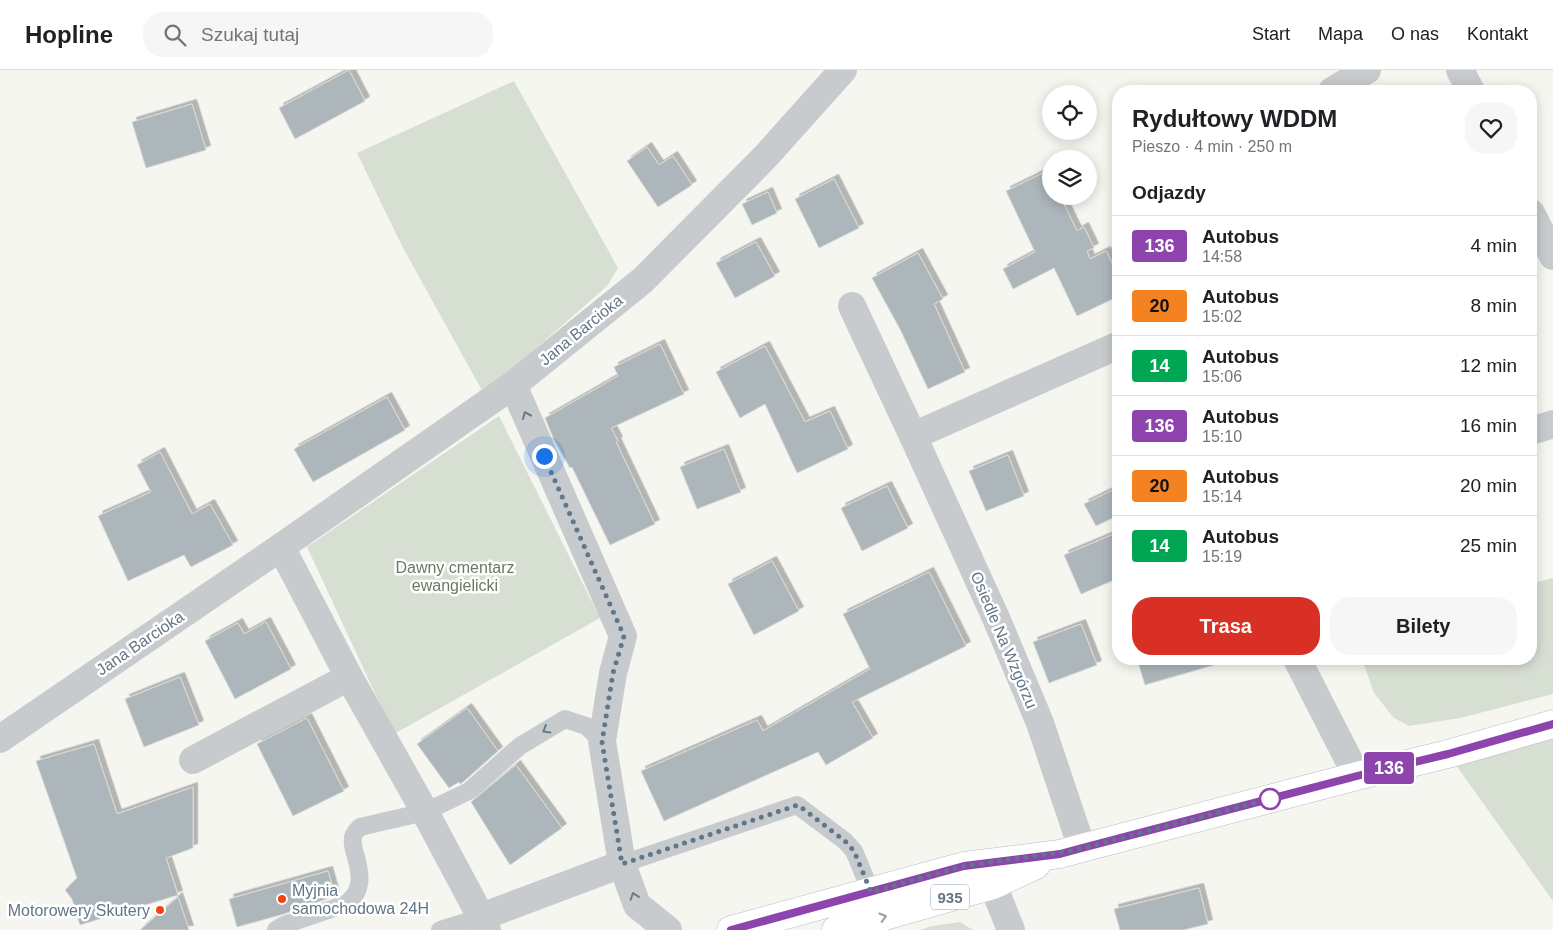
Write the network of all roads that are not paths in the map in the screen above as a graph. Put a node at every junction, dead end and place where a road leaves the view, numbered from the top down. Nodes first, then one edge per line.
1 (843, 70) edge
2 (1367, 70) edge
3 (1460, 70) edge
4 (1342, 85) edge
5 (1468, 85) edge
6 (1537, 225) edge
7 (1553, 256) edge
8 (852, 306) dead end
9 (1112, 348) edge
10 (513, 385) junction
11 (1553, 424) edge
12 (1537, 429) edge
13 (913, 436) junction
14 (281, 547) junction
15 (1300, 665) edge
16 (349, 677) junction
17 (1553, 724) edge
18 (0, 739) edge
19 (602, 742) junction
20 (193, 760) dead end
21 (1357, 776) junction
22 (425, 812) junction
23 (1071, 851) junction
24 (622, 864) junction
25 (993, 885) junction
26 (871, 892) junction
27 (484, 923) edge
28 (276, 930) edge
29 (440, 930) edge
30 (668, 930) edge
31 (731, 930) edge
32 (836, 930) edge
33 (1011, 930) edge

1 - 10 street, Jana Barcioka
2 - 4 street
3 - 5 street
6 - 7 street
8 - 13 street, Osiedle Na Wzgórzu
9 - 13 street
10 - 14 street, Jana Barcioka
19 -> 10 street
11 - 12 street
13 - 23 street, Osiedle Na Wzgórzu
14 - 16 street
14 - 18 street, Jana Barcioka
15 - 21 street
16 - 20 street
16 - 22 street
17 - 21 main road, 935
19 -> 22 lane
19 - 24 street
21 - 23 main road, 935
22 - 27 street
22 - 28 lane
23 - 25 main road, 935
23 - 26 main road, 935
24 - 26 lane
24 - 27 street
30 -> 24 street
32 -> 25 main road, 935
25 - 33 street
26 - 31 main road, 935
27 - 29 lane

